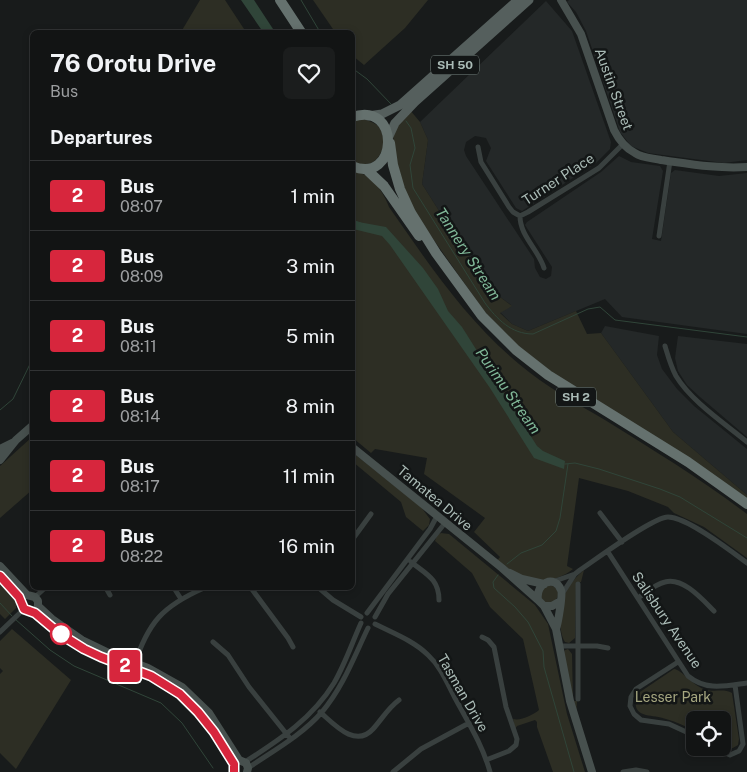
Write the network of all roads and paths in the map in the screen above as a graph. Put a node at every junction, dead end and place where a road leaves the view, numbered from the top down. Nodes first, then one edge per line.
1 (275, 0) edge
2 (280, 0) edge
3 (518, 0) edge
4 (528, 0) edge
5 (555, 0) edge
6 (561, 0) edge
7 (565, 9) junction
8 (294, 30) edge
9 (300, 30) edge
10 (358, 114) edge
11 (389, 140) junction
12 (623, 144) junction
13 (478, 148) dead end
14 (670, 161) junction
15 (747, 166) edge
16 (357, 168) edge
17 (520, 216) junction
18 (658, 236) dead end
19 (544, 268) dead end
20 (665, 346) dead end
21 (30, 428) edge
22 (16, 440) junction
23 (747, 442) edge
24 (0, 449) edge
25 (355, 449) edge
26 (0, 460) edge
27 (747, 504) edge
28 (747, 509) edge
29 (600, 513) dead end
30 (371, 514) dead end
31 (437, 516) junction
32 (445, 522) junction
33 (355, 536) edge
34 (622, 542) junction
35 (608, 552) junction
36 (407, 559) junction
37 (412, 563) junction
38 (747, 563) edge
39 (0, 566) edge
40 (502, 568) junction
41 (575, 574) junction
42 (0, 576) edge
43 (548, 583) junction
44 (578, 584) dead end
45 (42, 590) edge
46 (107, 590) edge
47 (175, 590) edge
48 (200, 590) edge
49 (252, 590) edge
50 (321, 590) edge
51 (562, 594) junction
52 (27, 595) junction
53 (110, 595) dead end
54 (35, 597) junction
55 (638, 598) junction
56 (181, 599) junction
57 (439, 600) dead end
58 (538, 600) junction
59 (559, 602) junction
60 (38, 606) junction
61 (544, 606) junction
62 (25, 608) junction
63 (714, 611) dead end
64 (367, 613) junction
65 (375, 617) junction
66 (361, 620) junction
67 (375, 624) junction
68 (368, 628) junction
69 (556, 628) junction
70 (0, 632) edge
71 (482, 637) dead end
72 (212, 642) dead end
73 (560, 646) junction
74 (578, 646) junction
75 (293, 647) dead end
76 (608, 648) dead end
77 (678, 662) junction
78 (134, 666) junction
79 (747, 683) edge
80 (735, 685) junction
81 (578, 699) dead end
82 (399, 700) dead end
83 (316, 708) junction
84 (321, 713) junction
85 (469, 723) junction
86 (686, 732) edge
87 (288, 737) junction
88 (731, 754) edge
89 (486, 760) junction
90 (243, 768) edge
91 (400, 770) edge
92 (393, 772) edge
93 (490, 772) edge
94 (592, 772) edge
95 (624, 772) edge
96 (647, 772) edge

1 - 8 highway
2 - 9 highway
3 - 10 main road, SH 50
4 - 11 main road, SH 50
5 - 7 main road, Austin Street
6 - 7 main road, Austin Street
7 - 12 main road, Austin Street
10 - 11 highway
11 - 16 highway
11 - 27 highway, SH 2
12 - 14 main road, Austin Street
12 - 17 street, Turner Place
13 - 17 street, Turner Place
14 - 15 main road, Austin Street
14 - 18 street
16 - 28 highway, SH 2
17 - 19 street
20 - 23 street
21 - 22 main road
22 - 24 main road
22 - 26 main road
25 - 31 main road, Tamatea Drive
29 - 34 street
30 - 33 street
31 - 32 main road, Tamatea Drive
31 - 36 street
32 - 37 street
32 - 40 main road, Tamatea Drive
34 - 35 street
34 - 38 street
35 - 41 street
35 - 55 street, Salisbury Avenue
36 - 37 street
36 - 64 street
37 - 57 street
37 - 65 street
39 - 52 main road
40 - 43 main road, Tamatea Drive
40 - 58 main road, Tamatea Drive
41 - 43 street
41 - 51 street
42 - 62 main road
43 - 51 main road
43 - 58 main road
44 - 74 street
45 - 54 street
46 - 53 street
47 - 56 street
48 - 56 street
49 - 75 street
50 - 66 street
51 - 59 main road
52 - 54 main road
52 - 62 main road
54 - 60 main road
55 - 63 street
55 - 77 street, Salisbury Avenue
56 - 78 street
58 - 61 main road
59 - 61 main road
59 - 69 main road
60 - 62 main road
60 - 78 main road
61 - 69 main road
62 - 70 street
62 - 78 main road
64 - 65 street
64 - 66 street
65 - 67 street
66 - 68 street
66 - 83 street
67 - 68 street
67 - 85 street, Tasman Drive
68 - 84 street
69 - 73 main road
71 - 89 street
72 - 87 street
73 - 74 street
73 - 94 main road
74 - 76 street
74 - 81 street
77 - 80 street, Salisbury Avenue
77 - 86 street
78 - 90 main road
79 - 80 street, Salisbury Avenue
80 - 88 street
82 - 84 street
83 - 84 street
83 - 87 street
84 - 87 street
85 - 89 street, Tasman Drive
85 - 91 street
87 - 90 street
89 - 93 street, Tasman Drive
91 - 92 street
95 - 96 street

